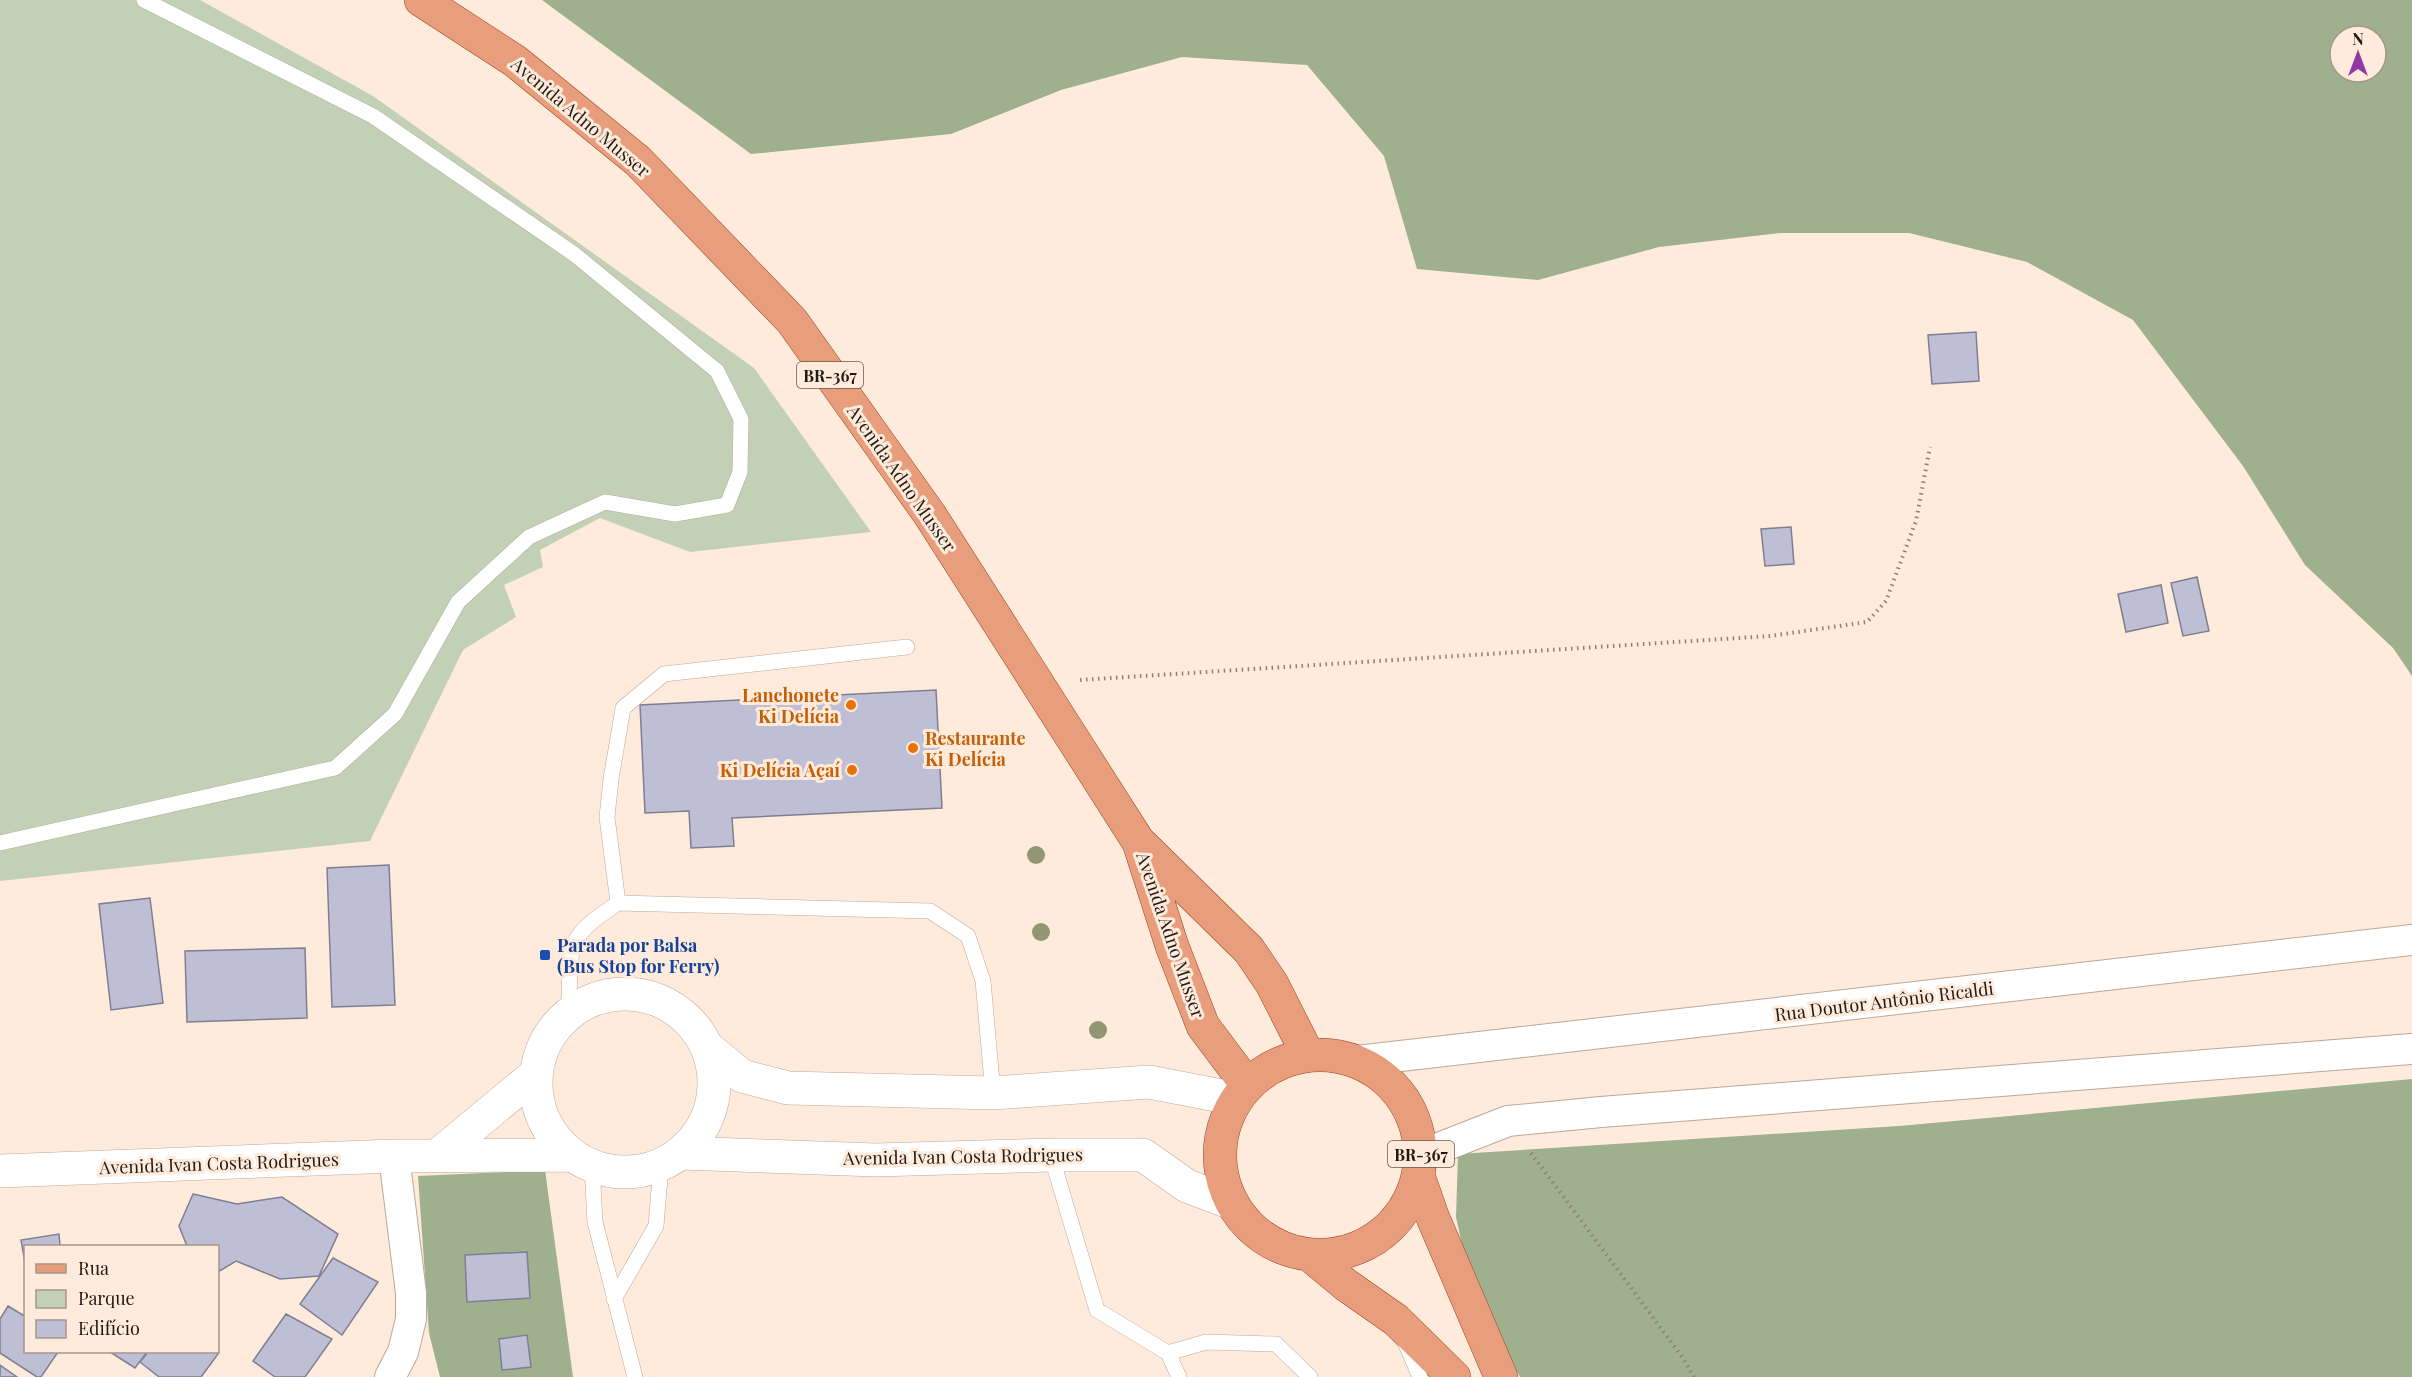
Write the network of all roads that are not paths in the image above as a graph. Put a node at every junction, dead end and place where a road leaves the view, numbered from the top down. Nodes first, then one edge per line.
1 (144, 0) edge
2 (421, 0) edge
3 (907, 647) dead end
4 (1138, 841) junction
5 (0, 843) edge
6 (618, 903) junction
7 (2412, 940) edge
8 (569, 1014) junction
9 (707, 1047) junction
10 (2412, 1049) edge
11 (1308, 1055) junction
12 (1357, 1061) junction
13 (536, 1074) junction
14 (1242, 1092) junction
15 (993, 1093) junction
16 (1051, 1155) junction
17 (394, 1156) junction
18 (437, 1156) junction
19 (671, 1159) junction
20 (582, 1161) junction
21 (1420, 1166) junction
22 (0, 1171) edge
23 (1232, 1203) junction
24 (1310, 1255) junction
25 (614, 1299) junction
26 (1396, 1320) junction
27 (1168, 1353) junction
28 (390, 1377) edge
29 (635, 1377) edge
30 (1179, 1377) edge
31 (1310, 1377) edge
32 (1420, 1377) edge
33 (1454, 1377) edge
34 (1501, 1377) edge

1 - 5 lane
2 - 4 main road, Avenida Adno Musser / BR-367
3 - 6 lane
4 - 11 main road, Avenida Adno Musser / BR-367
4 - 14 main road, Avenida Adno Musser / BR-367
6 - 8 lane
6 - 15 lane
7 - 12 street, Rua Doutor Antônio Ricaldi
8 - 9 main road
8 - 13 main road
9 - 15 main road
9 - 19 main road
10 - 21 street
11 - 12 main road, BR-367
11 - 14 main road, BR-367
12 - 21 main road, BR-367
13 - 18 main road
13 - 20 main road
14 - 15 main road
14 - 23 main road, BR-367
16 - 19 main road, Avenida Ivan Costa Rodrigues
16 - 23 main road, Avenida Ivan Costa Rodrigues
16 - 27 lane
17 - 18 main road, Avenida Ivan Costa Rodrigues
17 - 22 main road, Avenida Ivan Costa Rodrigues
17 - 28 street
18 - 20 main road, Avenida Ivan Costa Rodrigues
19 - 20 main road
19 - 25 lane
20 - 25 lane
21 - 24 main road, BR-367
21 - 34 main road, BR-367
23 - 24 main road, BR-367
24 - 26 main road, BR-367
25 - 29 lane
26 - 32 lane
26 - 33 main road, BR-367
27 - 30 lane
27 - 31 lane

